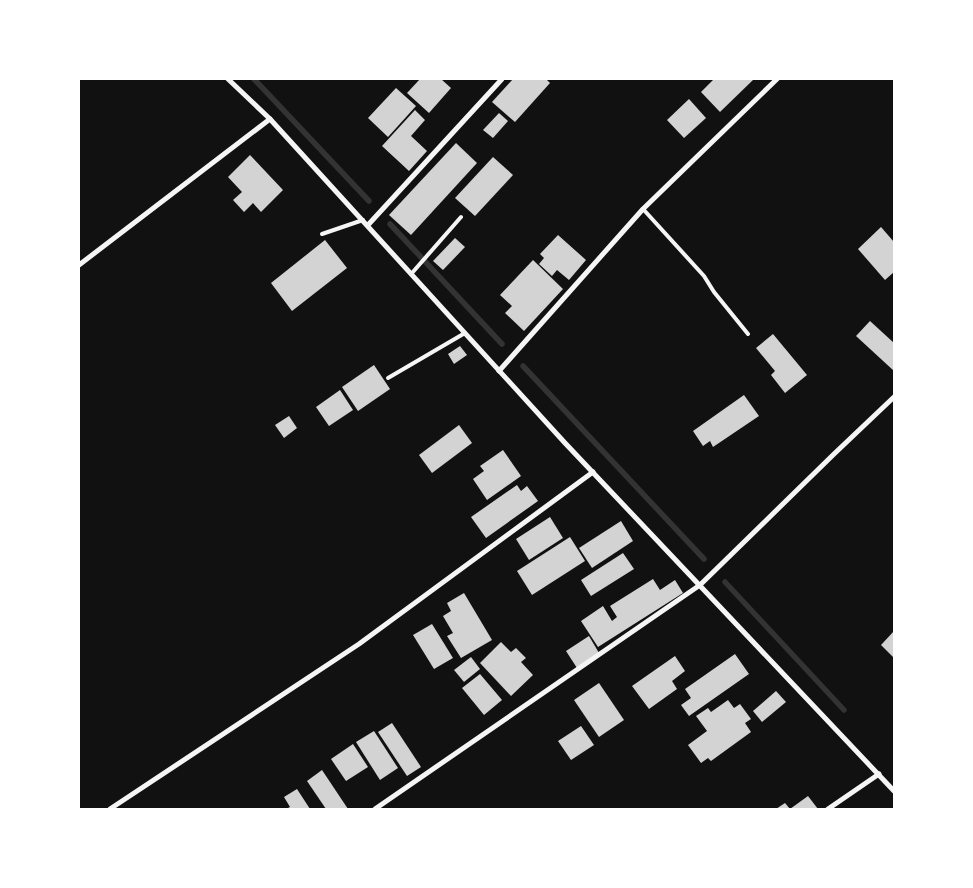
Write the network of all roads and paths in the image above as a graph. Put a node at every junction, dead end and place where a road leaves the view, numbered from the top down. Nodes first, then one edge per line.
1 (228, 79) edge
2 (502, 79) edge
3 (777, 79) edge
4 (270, 119) junction
5 (643, 209) junction
6 (461, 217) dead end
7 (363, 220) junction
8 (368, 225) junction
9 (322, 234) dead end
10 (79, 266) edge
11 (412, 273) junction
12 (465, 333) junction
13 (748, 334) dead end
14 (499, 371) junction
15 (388, 378) dead end
16 (894, 398) edge
17 (593, 472) junction
18 (700, 585) junction
19 (878, 774) junction
20 (894, 791) edge
21 (110, 809) edge
22 (375, 809) edge
23 (828, 809) edge

1 - 4 street
2 - 8 street
3 - 5 street
4 - 7 street
4 - 10 street
5 - 13 lane
5 - 14 street
6 - 11 lane
7 - 8 street
7 - 9 lane
8 - 11 street
11 - 12 street
12 - 14 street
12 - 15 lane
14 - 17 street
16 - 18 street
17 - 18 street
17 - 21 street
18 - 19 street
18 - 22 street
19 - 20 street
19 - 23 street

